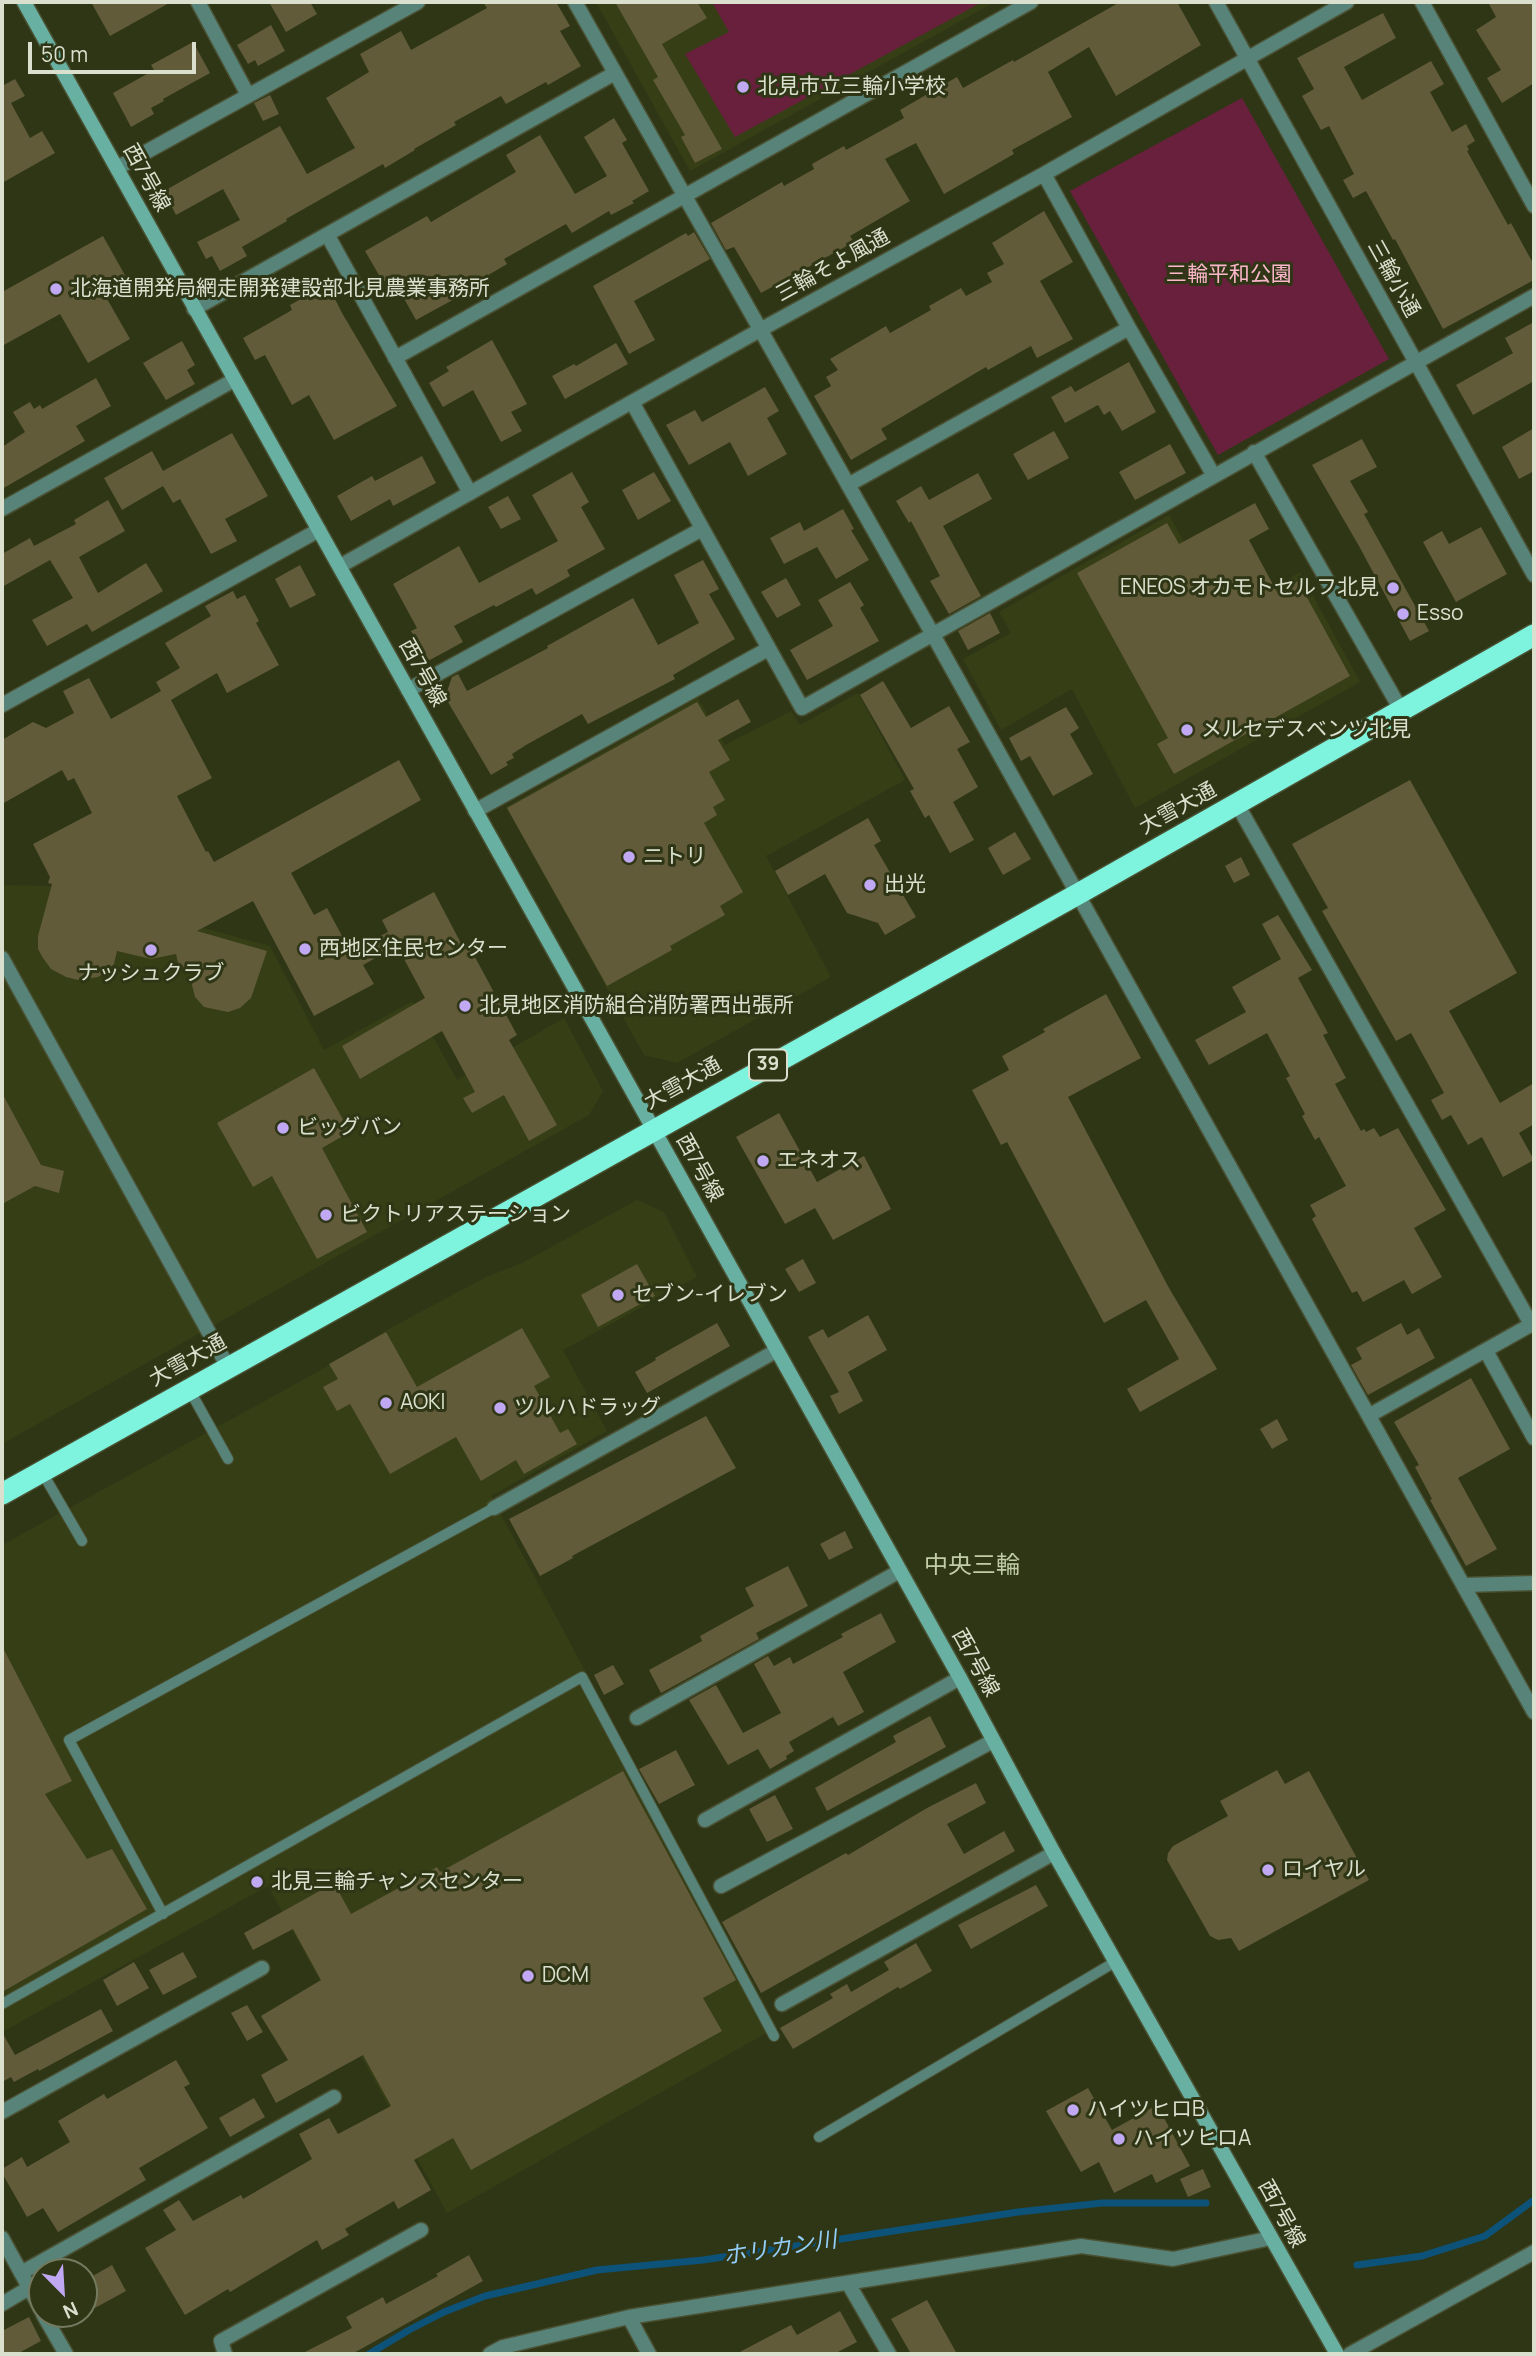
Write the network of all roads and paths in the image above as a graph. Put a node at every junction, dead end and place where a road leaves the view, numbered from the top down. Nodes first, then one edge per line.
1 (24, 2) edge
2 (198, 2) edge
3 (418, 2) edge
4 (575, 2) edge
5 (1031, 2) edge
6 (1216, 2) edge
7 (1347, 2) edge
8 (1422, 2) edge
9 (1248, 57) junction
10 (615, 73) junction
11 (248, 95) junction
12 (117, 168) junction
13 (1044, 174) junction
14 (685, 194) junction
15 (1534, 206) edge
16 (328, 236) junction
17 (1534, 296) edge
18 (194, 309) junction
19 (1129, 328) junction
20 (760, 330) junction
21 (395, 358) junction
22 (1414, 361) junction
23 (234, 380) junction
24 (632, 402) junction
25 (1254, 452) junction
26 (1214, 476) junction
27 (848, 485) junction
28 (470, 493) junction
29 (2, 509) edge
30 (702, 529) junction
31 (319, 530) junction
32 (340, 566) junction
33 (1534, 575) edge
34 (932, 633) junction
35 (1534, 635) edge
36 (768, 649) junction
37 (408, 690) junction
38 (2, 705) edge
39 (1401, 710) junction
40 (1237, 804) junction
41 (475, 811) junction
42 (1078, 894) junction
43 (2, 958) edge
44 (653, 1129) junction
45 (1533, 1323) edge
46 (776, 1351) junction
47 (1486, 1351) junction
48 (228, 1367) junction
49 (189, 1389) junction
50 (1370, 1415) junction
51 (1534, 1438) edge
52 (228, 1459) dead end
53 (41, 1472) junction
54 (2, 1494) edge
55 (494, 1508) joint
56 (82, 1541) dead end
57 (898, 1572) junction
58 (1534, 1583) edge
59 (1465, 1585) junction
60 (960, 1678) junction
61 (1534, 1712) edge
62 (637, 1718) dead end
63 (993, 1741) junction
64 (705, 1820) dead end
65 (1054, 1853) junction
66 (721, 1886) dead end
67 (163, 1914) junction
68 (1115, 1962) junction
69 (262, 1968) dead end
70 (2, 2004) edge
71 (782, 2004) dead end
72 (774, 2036) dead end
73 (334, 2097) dead end
74 (2, 2112) edge
75 (819, 2137) dead end
76 (421, 2230) dead end
77 (2, 2238) edge
78 (1271, 2238) junction
79 (1534, 2252) edge
80 (21, 2273) junction
81 (848, 2283) junction
82 (28, 2286) edge
83 (28, 2289) edge
84 (2, 2304) edge
85 (629, 2318) junction
86 (51, 2328) edge
87 (500, 2352) edge
88 (66, 2354) edge
89 (225, 2354) edge
90 (649, 2354) edge
91 (889, 2354) edge
92 (1337, 2354) edge
93 (1350, 2354) edge

1 - 12 street, 西7号線
2 - 11 street
3 - 11 street
4 - 10 street
5 - 14 street
6 - 9 street, 三輪小通
7 - 9 street, 三輪そよ風通
8 - 15 street
9 - 13 street, 三輪そよ風通
9 - 22 street, 三輪小通
10 - 14 street
10 - 16 street
11 - 12 street
12 - 18 street, 西7号線
13 - 19 street
13 - 20 street, 三輪そよ風通
14 - 20 street
14 - 21 street
16 - 18 street
16 - 21 street
17 - 22 street
18 - 23 street, 西7号線
19 - 26 street
19 - 27 street
20 - 24 street, 三輪そよ風通
20 - 27 street
21 - 28 street
22 - 25 street
22 - 33 street, 三輪小通
23 - 29 street
23 - 31 street, 西7号線
24 - 28 street, 三輪そよ風通
24 - 30 street
25 - 26 street
25 - 39 street
26 - 34 street
27 - 34 street
28 - 32 street, 三輪そよ風通
30 - 36 street
30 - 37 street
31 - 32 street, 西7号線
31 - 38 street
32 - 37 street, 西7号線
34 - 36 street
34 - 42 street
35 - 39 highway, 大雪大通 / 39
36 - 41 street
37 - 41 street, 西7号線
39 - 40 highway, 大雪大通 / 39
40 - 42 highway, 大雪大通 / 39
40 - 45 street
41 - 44 street, 西7号線
42 - 44 highway, 大雪大通 / 39
42 - 50 street
43 - 48 street
44 - 46 street, 西7号線
44 - 48 highway, 大雪大通 / 39
45 - 47 street
46 - 55 street
46 - 57 street, 西7号線
47 - 50 street
47 - 51 street
48 - 49 highway, 大雪大通 / 39
49 - 52 lane
49 - 53 highway, 大雪大通 / 39
50 - 59 street
53 - 54 highway, 大雪大通 / 39
53 - 56 lane
55 - 67 lane
57 - 60 street, 西7号線
57 - 62 street
58 - 59 street
59 - 61 street
60 - 63 street, 西7号線
60 - 64 street
63 - 65 street, 西7号線
63 - 66 street
65 - 68 street, 西7号線
65 - 71 street
67 - 70 lane
67 - 72 lane
68 - 75 lane
68 - 78 street, 西7号線
69 - 74 street
73 - 80 street
76 - 89 street
77 - 80 street
78 - 81 street
78 - 92 street, 西7号線
79 - 93 street
80 - 82 street
81 - 85 street
81 - 91 street
83 - 84 street
85 - 87 street
85 - 90 street
86 - 88 street

